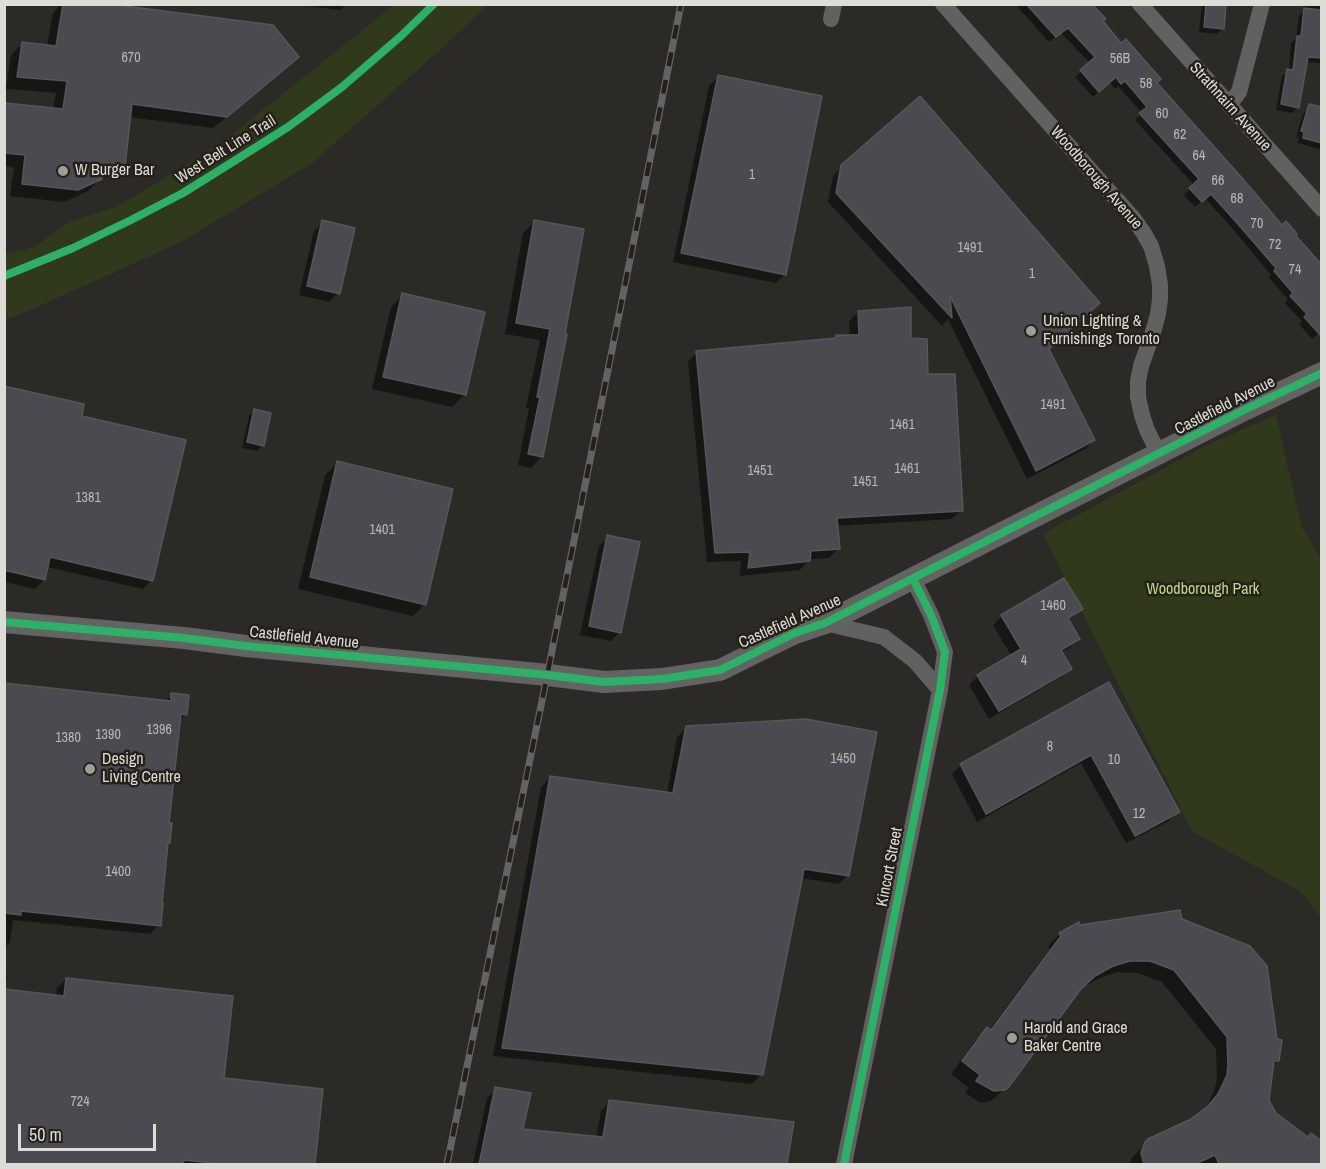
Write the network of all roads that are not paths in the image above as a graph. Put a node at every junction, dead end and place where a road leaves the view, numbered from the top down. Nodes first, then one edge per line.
1 (943, 4) edge
2 (1140, 4) edge
3 (1262, 4) edge
4 (1229, 105) junction
5 (1322, 209) edge
6 (1322, 373) edge
7 (1160, 454) junction
8 (913, 579) junction
9 (4, 621) edge
10 (825, 623) junction
11 (940, 690) junction
12 (844, 1164) edge

1 - 7 street, Woodborough Avenue
2 - 4 street, Strathnairn Avenue
3 - 4 street
4 - 5 street, Strathnairn Avenue
6 - 7 street, Castlefield Avenue
7 - 8 street, Castlefield Avenue
8 - 10 street, Castlefield Avenue
8 - 11 street, Kincort Street
9 - 10 street, Castlefield Avenue
10 - 11 street
11 - 12 street, Kincort Street

